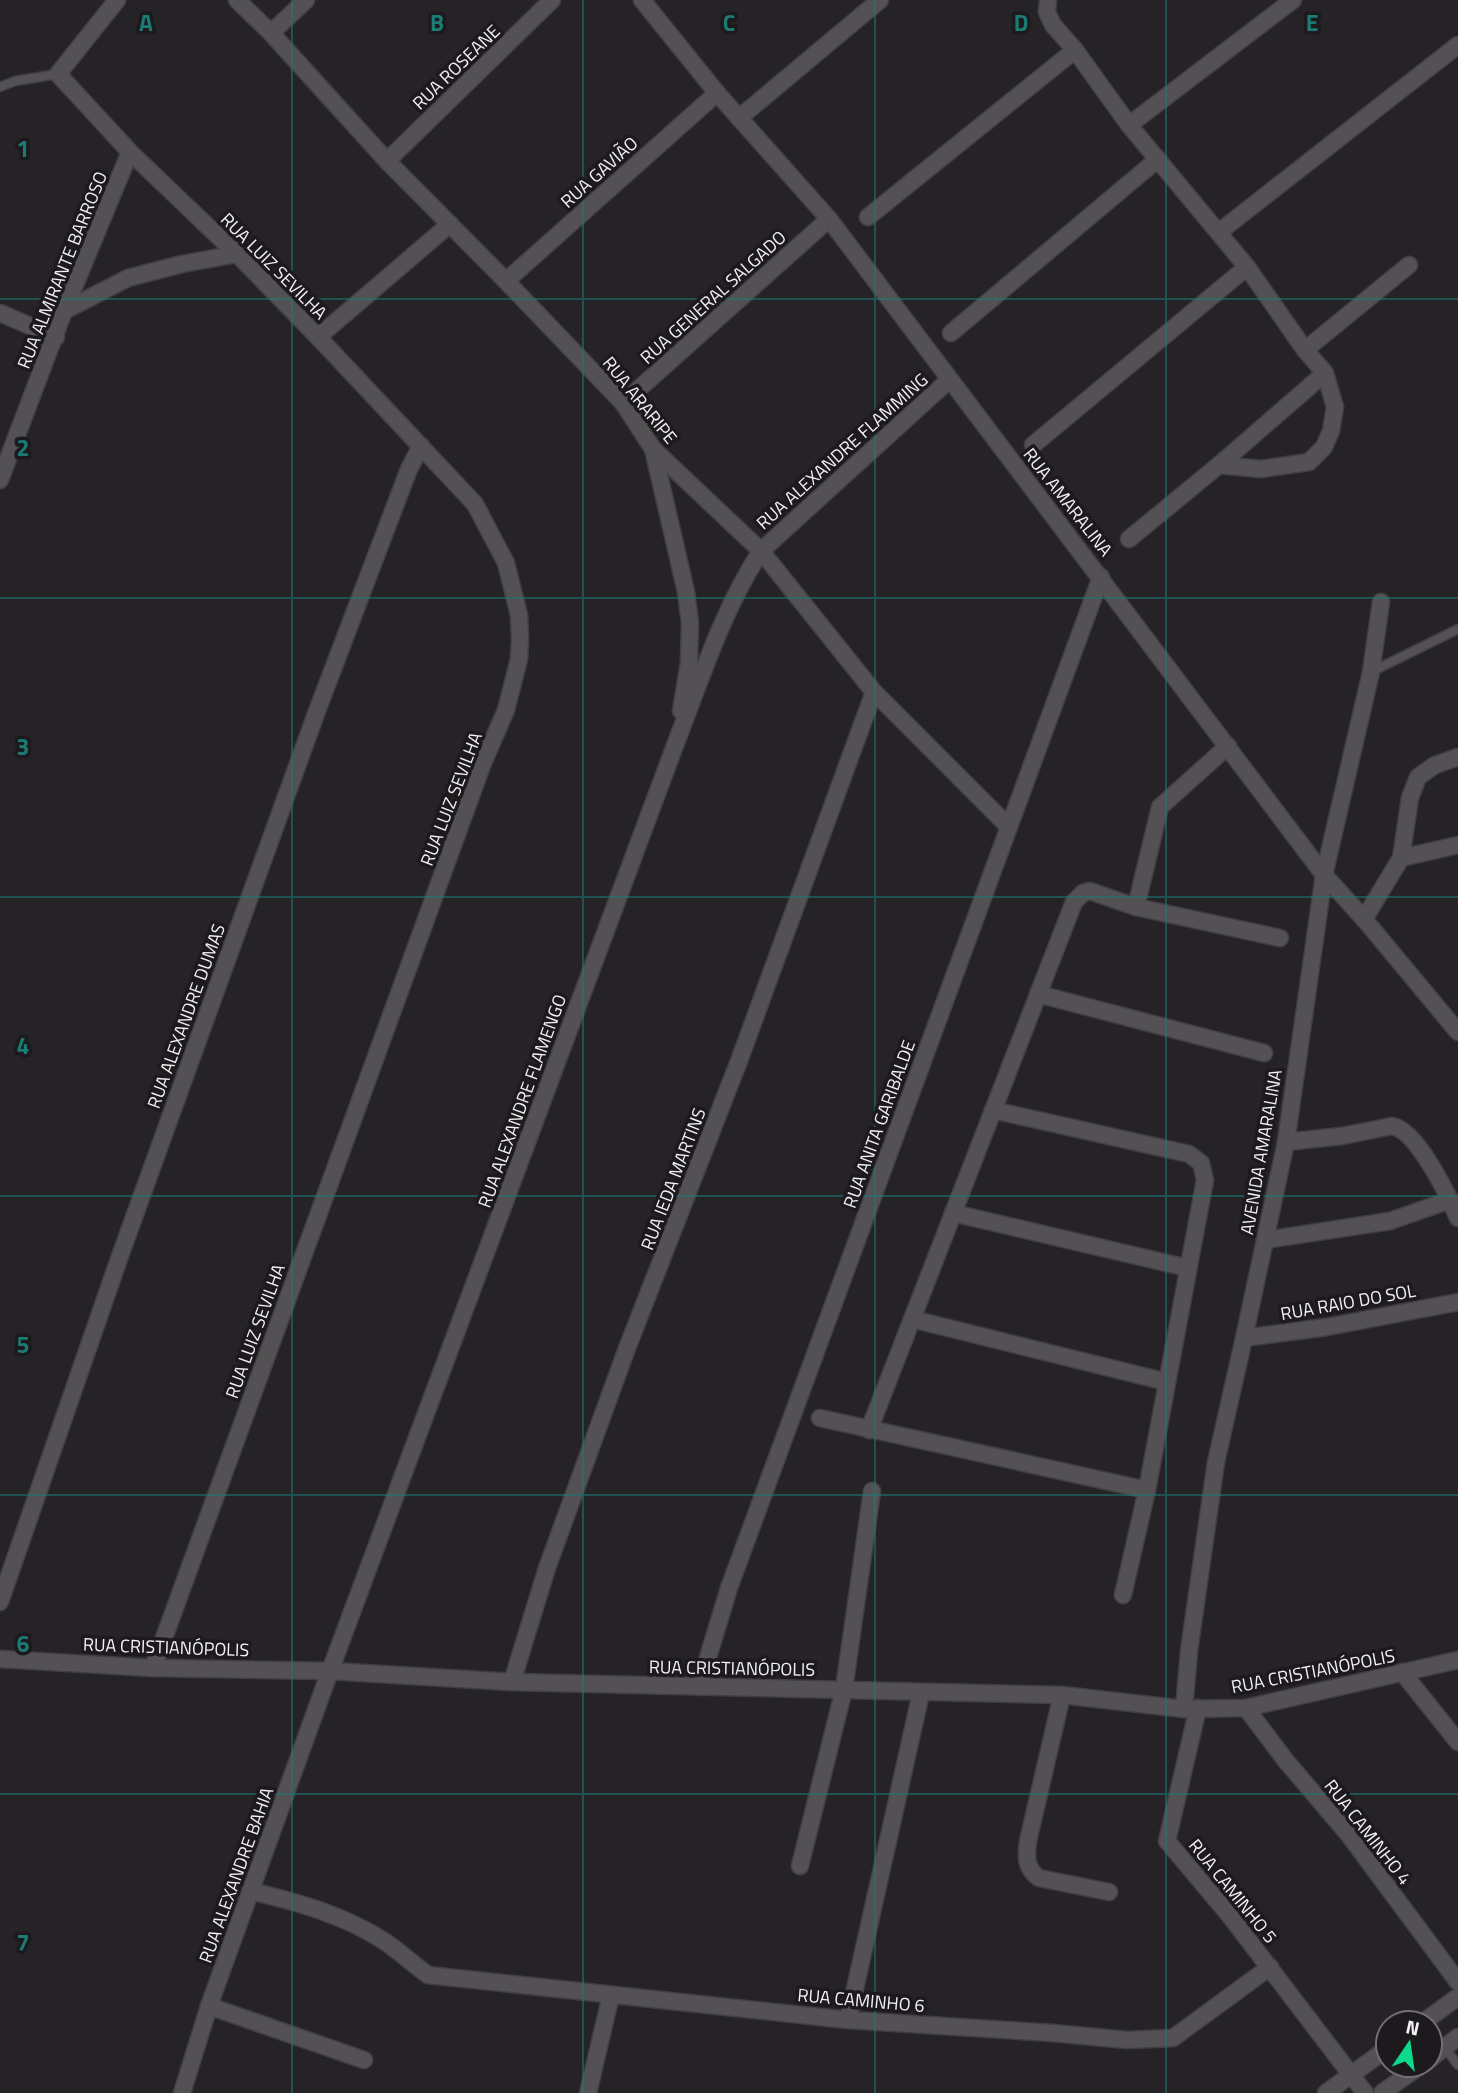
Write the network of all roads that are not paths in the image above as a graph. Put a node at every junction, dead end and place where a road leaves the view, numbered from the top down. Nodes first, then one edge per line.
1 (117, 0) edge
2 (237, 0) edge
3 (306, 0) edge
4 (552, 0) edge
5 (642, 0) edge
6 (880, 0) edge
7 (1048, 0) edge
8 (1293, 0) edge
9 (271, 33) junction
10 (1458, 45) edge
11 (1075, 50) junction
12 (58, 74) junction
13 (0, 87) edge
14 (717, 93) junction
15 (739, 118) junction
16 (1129, 125) junction
17 (130, 152) junction
18 (1158, 159) junction
19 (387, 161) junction
20 (868, 216) dead end
21 (829, 219) junction
22 (450, 224) junction
23 (1219, 232) junction
24 (237, 254) junction
25 (1409, 265) dead end
26 (1247, 267) junction
27 (506, 281) junction
28 (64, 311) junction
29 (0, 313) edge
30 (951, 334) dead end
31 (56, 337) junction
32 (318, 337) junction
33 (1305, 350) junction
34 (1325, 373) junction
35 (949, 380) junction
36 (623, 403) junction
37 (1033, 445) dead end
38 (421, 446) junction
39 (653, 449) junction
40 (1219, 465) junction
41 (0, 480) edge
42 (1129, 539) dead end
43 (761, 551) junction
44 (1101, 578) junction
45 (1381, 602) dead end
46 (1458, 629) edge
47 (1371, 673) junction
48 (874, 692) junction
49 (677, 740) junction
50 (1228, 746) junction
51 (1458, 757) edge
52 (1009, 827) junction
53 (1458, 845) edge
54 (1401, 858) junction
55 (1324, 875) junction
56 (1136, 907) junction
57 (1364, 919) junction
58 (1280, 938) dead end
59 (1038, 994) junction
60 (1458, 1032) edge
61 (1264, 1053) dead end
62 (993, 1110) junction
63 (1286, 1142) junction
64 (1450, 1200) junction
65 (953, 1213) junction
66 (1458, 1218) edge
67 (1265, 1240) junction
68 (1188, 1268) junction
69 (1458, 1302) edge
70 (912, 1319) junction
71 (1244, 1338) junction
72 (1167, 1382) junction
73 (820, 1418) dead end
74 (869, 1430) junction
75 (1147, 1490) junction
76 (872, 1491) dead end
77 (1123, 1595) dead end
78 (0, 1602) edge
79 (0, 1659) edge
80 (1458, 1660) edge
81 (153, 1668) junction
82 (330, 1671) junction
83 (1402, 1672) junction
84 (512, 1682) junction
85 (699, 1687) junction
86 (844, 1689) junction
87 (921, 1693) junction
88 (1062, 1695) junction
89 (1246, 1708) junction
90 (1191, 1709) junction
91 (1458, 1742) edge
92 (800, 1866) dead end
93 (251, 1891) junction
94 (1110, 1892) dead end
95 (1270, 1968) junction
96 (1458, 1982) edge
97 (611, 1995) junction
98 (1458, 1997) edge
99 (209, 2006) junction
100 (1441, 2009) edge
101 (848, 2020) junction
102 (1458, 2037) edge
103 (1445, 2048) joint
104 (1374, 2058) edge
105 (365, 2060) dead end
106 (1458, 2065) edge
107 (1351, 2075) junction
108 (1402, 2079) edge
109 (182, 2093) edge
110 (588, 2093) edge
111 (1326, 2093) edge
112 (1365, 2093) edge
113 (1382, 2093) edge

1 - 12 street
2 - 9 street, RUA ARARIPE
3 - 9 street
4 - 19 street, RUA ROSEANE
5 - 14 street, RUA AMARALINA
6 - 15 street
7 - 11 street
8 - 16 street
9 - 19 street, RUA ARARIPE
10 - 23 street
11 - 16 street
11 - 20 street
12 - 13 lane
12 - 17 street, RUA LUIZ SEVILHA
14 - 15 street, RUA AMARALINA
14 - 27 street, RUA GAVIÃO
15 - 21 street, RUA AMARALINA
16 - 18 street
17 - 24 street, RUA LUIZ SEVILHA
17 - 28 street, RUA ALMIRANTE BARROSO
18 - 23 street
18 - 30 street
19 - 22 street, RUA ARARIPE
21 - 35 street, RUA AMARALINA
21 - 36 street, RUA GENERAL SALGADO
22 - 27 street, RUA ARARIPE
22 - 32 street
23 - 26 street
24 - 28 street
24 - 32 street, RUA LUIZ SEVILHA
25 - 33 street
26 - 33 street
26 - 37 street
27 - 36 street, RUA ARARIPE
28 - 31 street, RUA ALMIRANTE BARROSO
29 - 31 street
31 - 41 street, RUA ALMIRANTE BARROSO
32 - 38 street, RUA LUIZ SEVILHA
33 - 34 street
34 - 40 street
34 - 40 street
35 - 43 street, RUA ALEXANDRE FLAMMING
35 - 44 street, RUA AMARALINA
36 - 39 street, RUA ARARIPE
38 - 78 street, RUA ALEXANDRE DUMAS
38 - 81 street, RUA LUIZ SEVILHA
39 - 43 street, RUA ARARIPE
39 - 49 street
40 - 42 street
43 - 48 street, RUA ARARIPE
43 - 49 street, RUA ALEXANDRE FLAMENGO
44 - 50 street, RUA AMARALINA
44 - 52 street, RUA ANITA GARIBALDE
45 - 47 street, AVENIDA AMARALINA
46 - 47 lane
47 - 55 street, AVENIDA AMARALINA
48 - 52 street, RUA ARARIPE
48 - 84 street, RUA IEDA MARTINS
49 - 82 street, RUA ALEXANDRE FLAMENGO
50 - 55 street, RUA AMARALINA
50 - 56 street
51 - 54 street
52 - 85 street, RUA ANITA GARIBALDE
53 - 54 street
54 - 57 street
55 - 57 street, RUA AMARALINA
55 - 63 street, AVENIDA AMARALINA
56 - 58 street
56 - 59 street
57 - 60 street, RUA AMARALINA
59 - 61 street
59 - 62 street
62 - 65 street
62 - 68 street
63 - 64 street
63 - 67 street, AVENIDA AMARALINA
64 - 66 street
64 - 67 street
65 - 68 street
65 - 70 street
67 - 71 street, AVENIDA AMARALINA
68 - 72 street
69 - 71 street, RUA RAIO DO SOL
70 - 72 street
70 - 74 street
71 - 90 street, AVENIDA AMARALINA
72 - 75 street
73 - 74 street
74 - 75 street
75 - 77 street
76 - 86 street
79 - 81 street, RUA CRISTIANÓPOLIS
80 - 83 street, RUA CRISTIANÓPOLIS
81 - 82 street, RUA CRISTIANÓPOLIS
82 - 84 street, RUA CRISTIANÓPOLIS
82 - 93 street, RUA ALEXANDRE BAHIA
83 - 89 street, RUA CRISTIANÓPOLIS
83 - 91 street
84 - 85 street, RUA CRISTIANÓPOLIS
85 - 86 street, RUA CRISTIANÓPOLIS
86 - 87 street, RUA CRISTIANÓPOLIS
86 - 92 street
87 - 88 street, RUA CRISTIANÓPOLIS
87 - 101 street
88 - 90 street, RUA CRISTIANÓPOLIS
88 - 94 street
89 - 90 street, RUA CRISTIANÓPOLIS
89 - 96 street, RUA CAMINHO 4
90 - 95 street, RUA CAMINHO 5
93 - 97 street, RUA CAMINHO 6
93 - 99 street, RUA ALEXANDRE BAHIA
95 - 101 street, RUA CAMINHO 6
95 - 107 street, RUA CAMINHO 5
97 - 101 street, RUA CAMINHO 6
97 - 110 street
98 - 100 street
99 - 105 street
99 - 109 street, RUA ALEXANDRE BAHIA
102 - 103 street
103 - 106 lane
104 - 107 street
107 - 111 street
107 - 112 street, RUA CAMINHO 5
108 - 113 street

